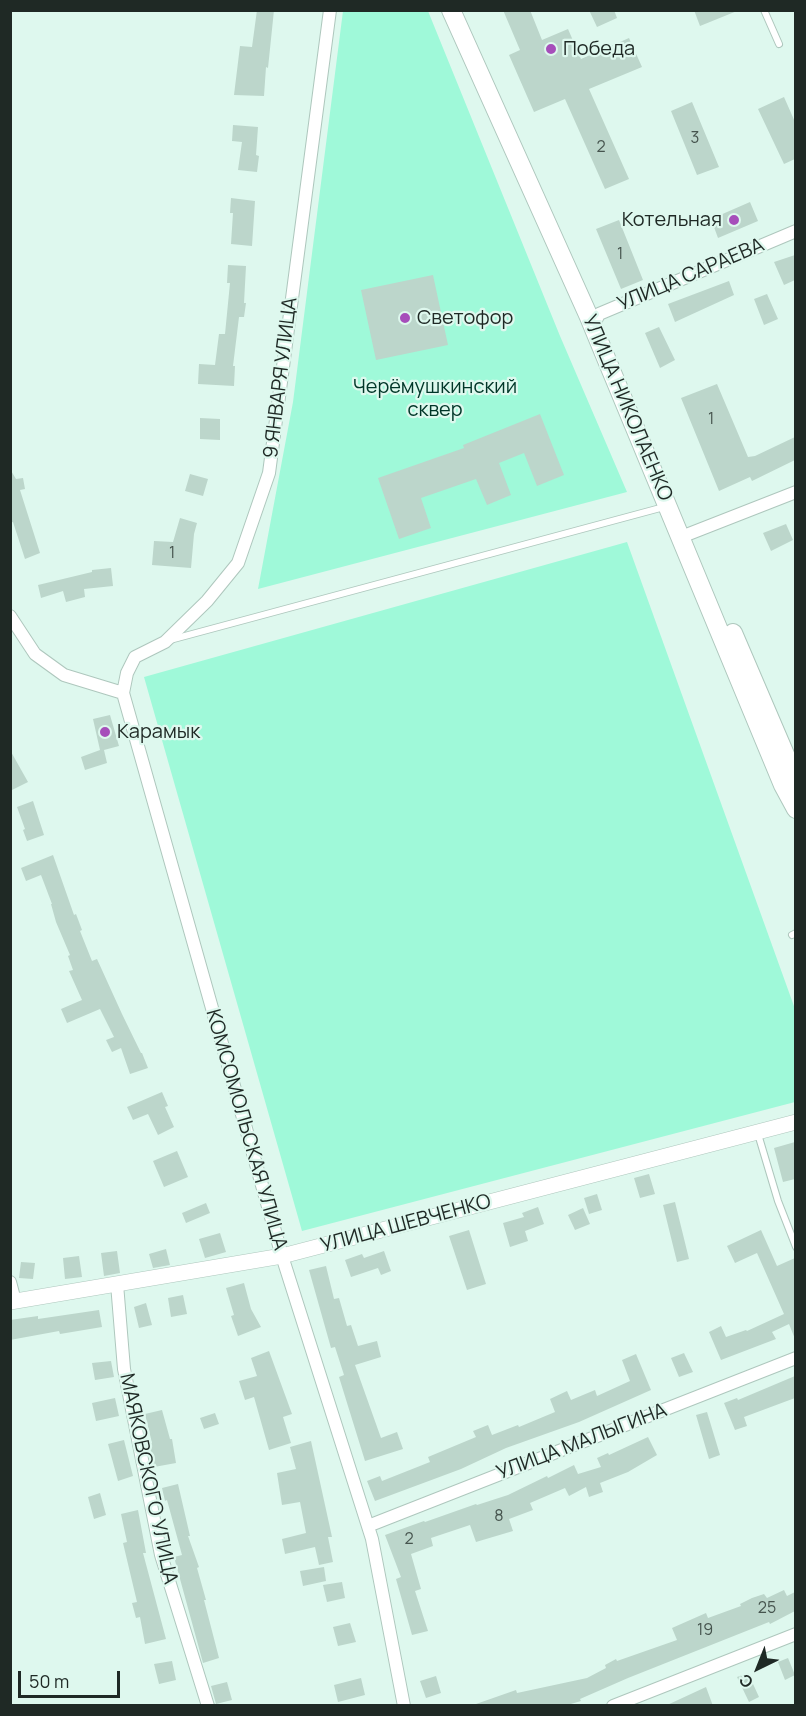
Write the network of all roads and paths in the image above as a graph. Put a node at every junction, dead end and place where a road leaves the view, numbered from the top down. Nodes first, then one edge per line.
1 (330, 10) edge
2 (451, 10) edge
3 (459, 10) edge
4 (764, 10) edge
5 (779, 44) dead end
6 (795, 231) edge
7 (596, 320) junction
8 (795, 492) edge
9 (668, 506) junction
10 (685, 536) junction
11 (10, 616) edge
12 (165, 642) junction
13 (123, 693) junction
14 (792, 781) edge
15 (795, 810) edge
16 (795, 1122) edge
17 (758, 1131) junction
18 (795, 1247) edge
19 (282, 1256) junction
20 (10, 1282) edge
21 (117, 1284) junction
22 (13, 1302) edge
23 (795, 1358) edge
24 (368, 1526) junction
25 (795, 1634) edge
26 (208, 1706) edge
27 (404, 1706) edge
28 (613, 1706) edge

1 - 12 street, 9 ЯНВАРЯ УЛИЦА
2 - 7 main road, УЛИЦА НИКОЛАЕНКО
3 - 7 main road, УЛИЦА НИКОЛАЕНКО
4 - 5 lane
6 - 7 street, УЛИЦА САРАЕВА
7 - 9 main road, УЛИЦА НИКОЛАЕНКО
7 - 10 main road, УЛИЦА НИКОЛАЕНКО
8 - 10 street
9 - 10 main road, УЛИЦА НИКОЛАЕНКО
9 - 12 lane
10 - 14 main road, УЛИЦА НИКОЛАЕНКО
11 - 13 street
12 - 13 street, 9 ЯНВАРЯ УЛИЦА
13 - 19 street, КОМСОМОЛЬСКАЯ УЛИЦА
14 - 15 main road, УЛИЦА НИКОЛАЕНКО
16 - 17 street, УЛИЦА ШЕВЧЕНКО
17 - 18 lane
17 - 19 street, УЛИЦА ШЕВЧЕНКО
19 - 21 street, УЛИЦА ШЕВЧЕНКО
19 - 24 street, КОМСОМОЛЬСКАЯ УЛИЦА
20 - 22 street
21 - 22 street, УЛИЦА ШЕВЧЕНКО
21 - 26 street, МАЯКОВСКОГО УЛИЦА
23 - 24 street, УЛИЦА МАЛЫГИНА
24 - 27 street, КОМСОМОЛЬСКАЯ УЛИЦА
25 - 28 street

